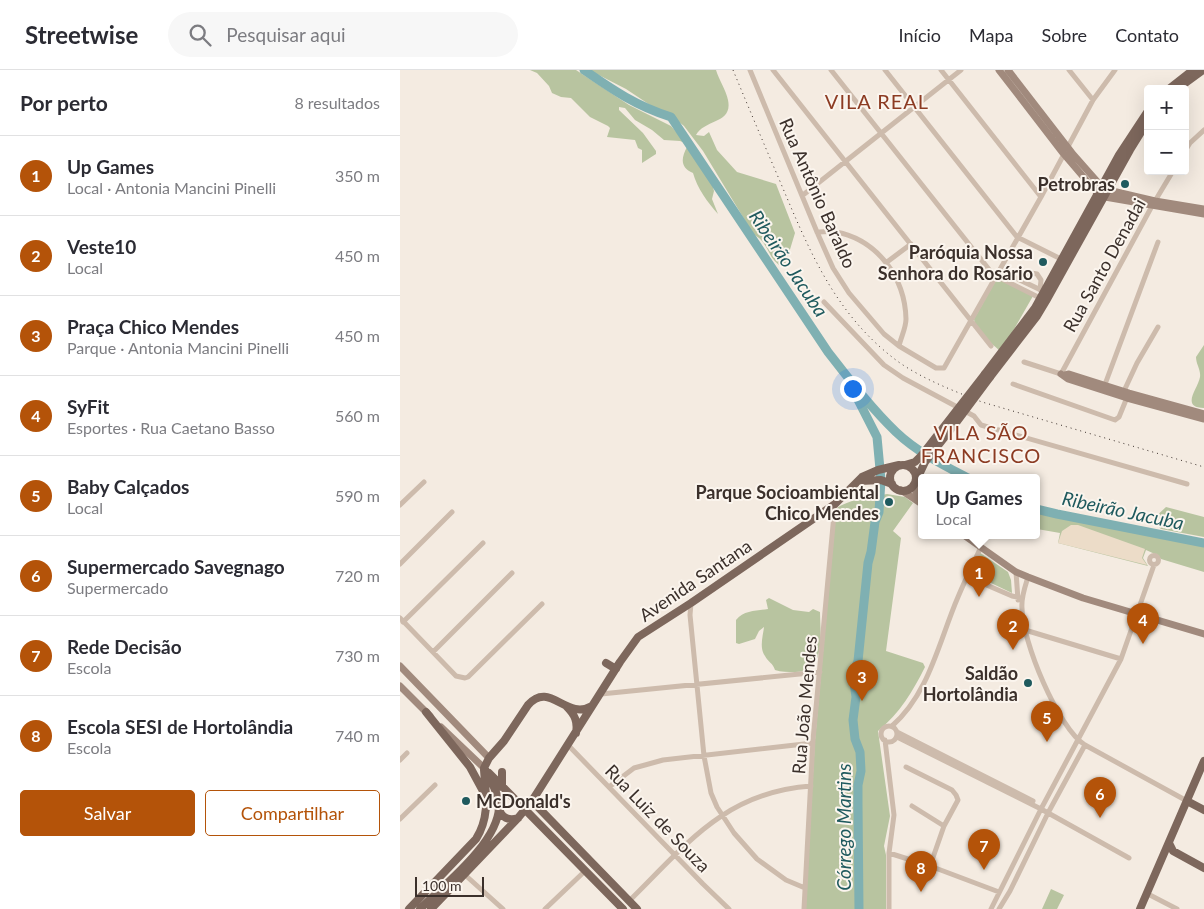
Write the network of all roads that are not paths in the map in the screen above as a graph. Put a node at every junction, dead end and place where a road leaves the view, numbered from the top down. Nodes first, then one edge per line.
1 (756, 70) edge
2 (774, 70) edge
3 (831, 70) edge
4 (885, 70) edge
5 (941, 70) edge
6 (961, 70) edge
7 (999, 70) edge
8 (1008, 70) edge
9 (1069, 70) edge
10 (1115, 70) edge
11 (1193, 70) edge
12 (1203, 70) edge
13 (750, 72) edge
14 (1183, 73) edge
15 (949, 80) junction
16 (1172, 85) edge
17 (1182, 85) edge
18 (1093, 100) junction
19 (914, 107) junction
20 (1144, 117) edge
21 (1144, 127) edge
22 (1204, 130) edge
23 (881, 133) junction
24 (1189, 145) edge
25 (1065, 149) junction
26 (846, 162) junction
27 (1171, 175) edge
28 (1103, 192) junction
29 (803, 195) junction
30 (1041, 197) junction
31 (1153, 204) junction
32 (1204, 209) edge
33 (1204, 214) edge
34 (817, 232) junction
35 (1017, 237) junction
36 (1158, 242) dead end
37 (911, 244) junction
38 (1064, 261) junction
39 (888, 262) junction
40 (999, 270) junction
41 (995, 277) junction
42 (1018, 279) junction
43 (1044, 295) junction
44 (824, 302) dead end
45 (971, 320) junction
46 (1158, 327) dead end
47 (899, 346) junction
48 (991, 346) dead end
49 (1024, 362) dead end
50 (1063, 374) junction
51 (1013, 384) dead end
52 (1104, 387) junction
53 (1126, 394) junction
54 (1204, 414) edge
55 (1204, 419) edge
56 (925, 457) junction
57 (902, 465) junction
58 (918, 474) edge
59 (918, 475) edge
60 (424, 482) dead end
61 (858, 482) junction
62 (915, 483) junction
63 (892, 484) junction
64 (1186, 484) dead end
65 (901, 490) junction
66 (918, 494) edge
67 (918, 501) edge
68 (835, 504) junction
69 (400, 505) edge
70 (452, 512) dead end
71 (969, 539) edge
72 (482, 544) dead end
73 (981, 547) junction
74 (400, 564) edge
75 (1154, 565) dead end
76 (1016, 572) junction
77 (512, 573) dead end
78 (968, 577) junction
79 (1028, 578) junction
80 (1020, 598) junction
81 (542, 604) dead end
82 (688, 605) junction
83 (1138, 614) junction
84 (402, 620) edge
85 (1024, 630) junction
86 (1204, 634) edge
87 (433, 652) junction
88 (1121, 659) junction
89 (606, 663) dead end
90 (400, 666) edge
91 (616, 669) junction
92 (820, 672) junction
93 (413, 679) junction
94 (400, 682) edge
95 (697, 685) junction
96 (400, 686) edge
97 (601, 694) junction
98 (594, 704) junction
99 (566, 707) junction
100 (426, 712) junction
101 (892, 726) junction
102 (897, 734) junction
103 (574, 737) junction
104 (885, 740) junction
105 (1079, 741) junction
106 (813, 743) junction
107 (568, 745) junction
108 (1085, 746) junction
109 (407, 753) dead end
110 (704, 756) junction
111 (489, 758) junction
112 (400, 760) edge
113 (1204, 761) edge
114 (906, 767) dead end
115 (484, 768) junction
116 (502, 772) dead end
117 (435, 785) dead end
118 (502, 785) junction
119 (609, 786) junction
120 (811, 786) junction
121 (486, 797) junction
122 (532, 801) junction
123 (1188, 802) junction
124 (912, 806) dead end
125 (499, 808) junction
126 (1042, 808) junction
127 (525, 809) junction
128 (1204, 810) edge
129 (1048, 813) junction
130 (722, 816) junction
131 (518, 818) junction
132 (400, 819) edge
133 (944, 826) junction
134 (1168, 843) junction
135 (1173, 851) junction
136 (889, 853) junction
137 (675, 854) junction
138 (1162, 856) junction
139 (1129, 858) dead end
140 (930, 866) junction
141 (1204, 868) edge
142 (585, 871) junction
143 (464, 874) junction
144 (805, 888) junction
145 (999, 892) junction
146 (1146, 893) junction
147 (629, 901) junction
148 (418, 906) edge
149 (409, 909) edge
150 (431, 909) edge
151 (503, 909) edge
152 (545, 909) edge
153 (622, 909) edge
154 (637, 909) edge
155 (729, 909) edge
156 (804, 909) edge
157 (889, 909) edge
158 (991, 909) edge
159 (999, 909) edge
160 (1140, 909) edge
161 (1176, 909) edge

1 - 13 street
2 - 26 street
3 - 23 street
4 - 19 street
5 - 15 street
6 - 15 street
7 - 25 street
8 - 25 street
9 - 18 street
10 - 18 street
11 - 14 main road
12 - 17 main road
13 - 29 street, Rua Antônio Baraldo
14 - 16 main road
15 - 19 street
15 - 30 street
18 - 25 street
19 - 23 street
19 - 35 street
20 - 28 main road
21 - 28 main road
22 - 24 street
23 - 26 street
23 - 41 street
25 - 28 street
25 - 30 street
26 - 29 street
26 - 37 street
27 - 31 street, Rua Santo Denadai
28 - 31 street
28 - 38 main road, Avenida Santana
29 - 34 street, Rua Antônio Baraldo
30 - 35 street
31 - 32 street
31 - 33 street
31 - 50 street, Rua Santo Denadai
34 - 39 street
34 - 47 street, Rua Antônio Baraldo
35 - 38 street
35 - 40 street
36 - 52 street
37 - 39 street
37 - 45 street
38 - 43 main road, Avenida Santana
39 - 47 street
40 - 41 street
40 - 42 street
41 - 43 street
41 - 45 street
42 - 43 street
42 - 43 street
43 - 56 main road, Avenida Santana, bridge
44 - 64 street
45 - 47 street, Rua Antônio Baraldo
45 - 48 street
46 - 53 street
49 - 50 street
50 - 52 street
51 - 53 street
52 - 53 street
53 - 54 street
53 - 55 street
56 - 57 main road, Avenida Santana
56 - 58 main road, Avenida Santana
57 - 61 main road, Avenida Santana
57 - 62 main road
57 - 63 main road
59 - 62 main road, Avenida Santana
60 - 69 street
61 - 63 main road
61 - 68 main road, Avenida Santana
62 - 65 main road
62 - 66 street
63 - 65 main road
65 - 67 street
68 - 82 main road, Avenida Santana
68 - 92 street, Rua João Mendes
70 - 74 street
71 - 73 street
72 - 84 street
73 - 76 street
73 - 78 street
75 - 83 street
76 - 79 street
76 - 80 street
77 - 87 street
78 - 80 street
78 - 101 street
79 - 80 street
79 - 83 street
80 - 85 street
81 - 87 street
82 - 91 main road, Avenida Santana
82 - 95 street
83 - 86 street
83 - 88 street
84 - 87 street
85 - 88 street
85 - 105 street
88 - 105 street
89 - 91 main road
90 - 93 street
91 - 97 main road, Avenida Santana
92 - 95 street
92 - 106 street, Rua João Mendes
93 - 94 street
93 - 111 street
95 - 97 street
95 - 110 street
96 - 100 street
97 - 98 main road, Avenida Santana
98 - 99 main road
98 - 103 main road, Avenida Santana
99 - 103 main road
99 - 111 main road
100 - 115 street
100 - 121 main road
101 - 102 street
101 - 104 street
102 - 104 street
102 - 126 street
103 - 107 main road, Avenida Santana
104 - 136 street
105 - 108 street
105 - 126 street
106 - 110 street
106 - 120 street, Rua João Mendes
107 - 119 street, Rua Luiz de Souza
107 - 122 main road, Avenida Santana
108 - 123 street
108 - 129 street
109 - 112 street
110 - 119 street
110 - 130 street
111 - 115 main road
113 - 123 main road
114 - 133 street
115 - 118 main road
115 - 121 main road
115 - 125 main road
116 - 118 main road
117 - 132 street
118 - 125 main road
118 - 127 main road
119 - 137 street, Rua Luiz de Souza
120 - 130 street
120 - 144 street, Rua João Mendes
121 - 148 main road
122 - 127 main road, Avenida Santana
122 - 147 main road
123 - 128 main road
123 - 134 main road
124 - 133 street
125 - 131 main road
125 - 148 main road
126 - 129 street
126 - 145 street
127 - 131 main road, Avenida Santana
127 - 142 main road
129 - 139 street
129 - 159 street
130 - 137 street
130 - 144 street
131 - 143 main road, Avenida Santana
133 - 140 street
134 - 135 main road
134 - 138 main road
135 - 138 main road
135 - 141 main road
136 - 140 street
136 - 157 street
137 - 147 street
137 - 155 street, Rua Luiz de Souza
138 - 146 main road
140 - 145 street
142 - 152 street
142 - 153 main road
143 - 150 main road, Avenida Santana
143 - 151 street
144 - 156 street, Rua João Mendes
145 - 158 street
146 - 160 main road
146 - 161 street
147 - 153 street
147 - 154 main road
148 - 149 main road

